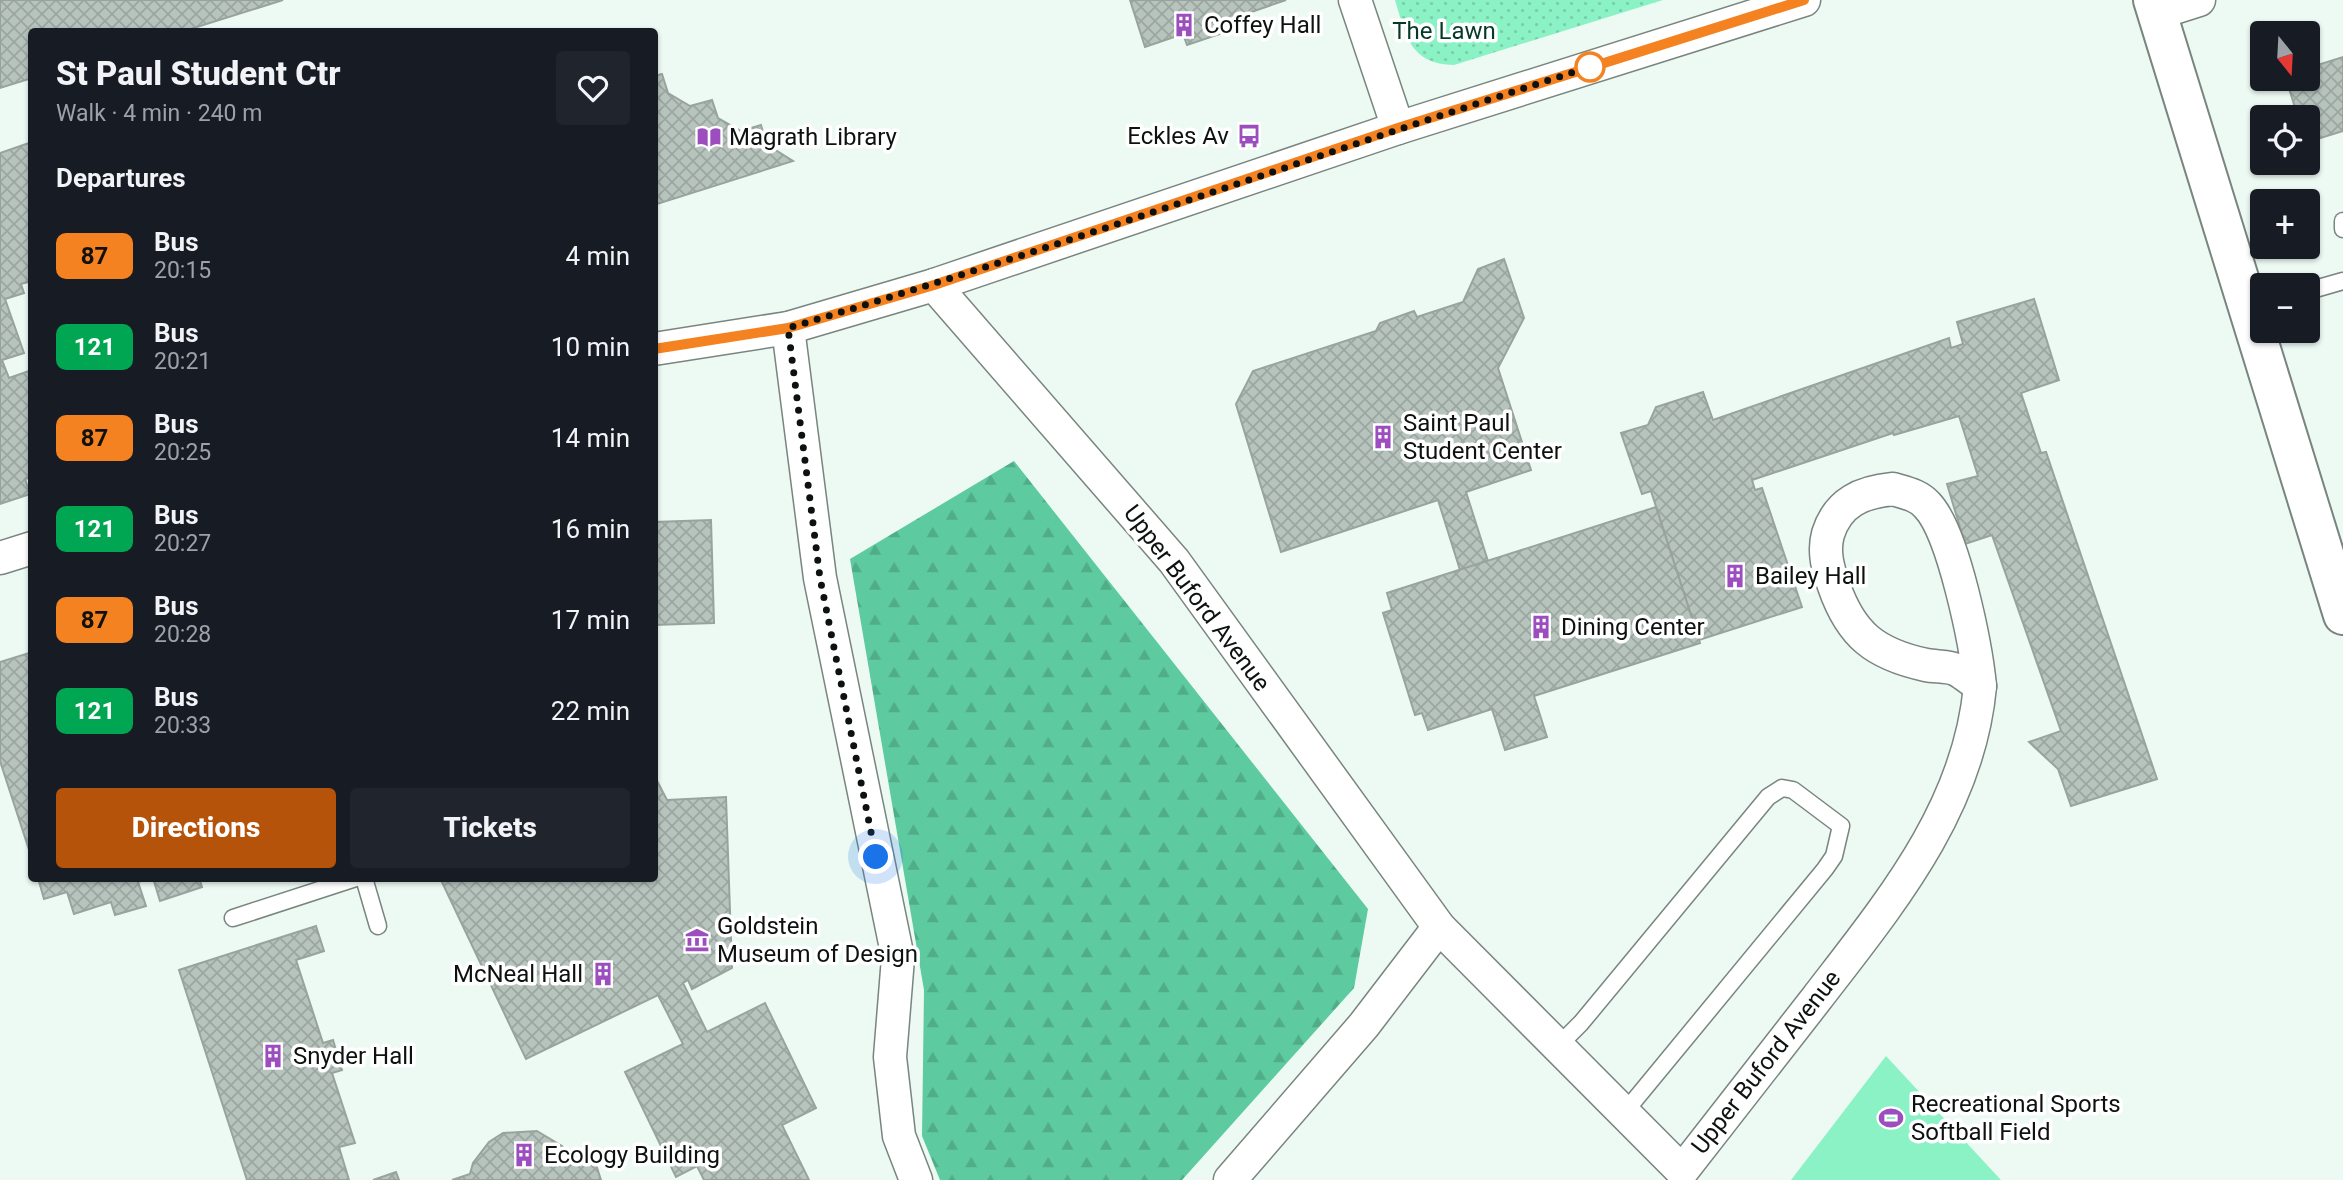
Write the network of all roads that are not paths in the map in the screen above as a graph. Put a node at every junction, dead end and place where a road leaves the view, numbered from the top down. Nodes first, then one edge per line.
1 (1355, 0) edge
2 (1804, 0) edge
3 (2199, 0) edge
4 (2155, 7) edge
5 (1398, 128) junction
6 (2343, 221) edge
7 (2343, 229) edge
8 (2343, 281) edge
9 (934, 285) junction
10 (2320, 288) edge
11 (2250, 290) edge
12 (788, 328) junction
13 (2266, 343) edge
14 (658, 348) edge
15 (28, 549) edge
16 (0, 558) edge
17 (2343, 615) edge
18 (1979, 686) junction
19 (344, 882) edge
20 (365, 882) edge
21 (233, 918) dead end
22 (379, 926) dead end
23 (1439, 927) junction
24 (1557, 1047) junction
25 (1624, 1113) junction
26 (916, 1180) edge
27 (1230, 1180) edge

1 - 5 street
2 - 5 street
3 - 4 street
4 - 11 main road
5 - 9 street
6 - 7 lane
8 - 10 lane
9 - 12 street
9 - 23 street, Upper Buford Avenue
12 - 14 street
12 - 26 street
13 - 17 main road
15 - 16 street
18 - 18 street, Upper Buford Avenue
18 - 25 street, Upper Buford Avenue
19 - 21 lane
20 - 22 lane
23 - 24 street, Upper Buford Avenue
23 - 27 street
24 - 25 street, Upper Buford Avenue
24 - 25 lane

